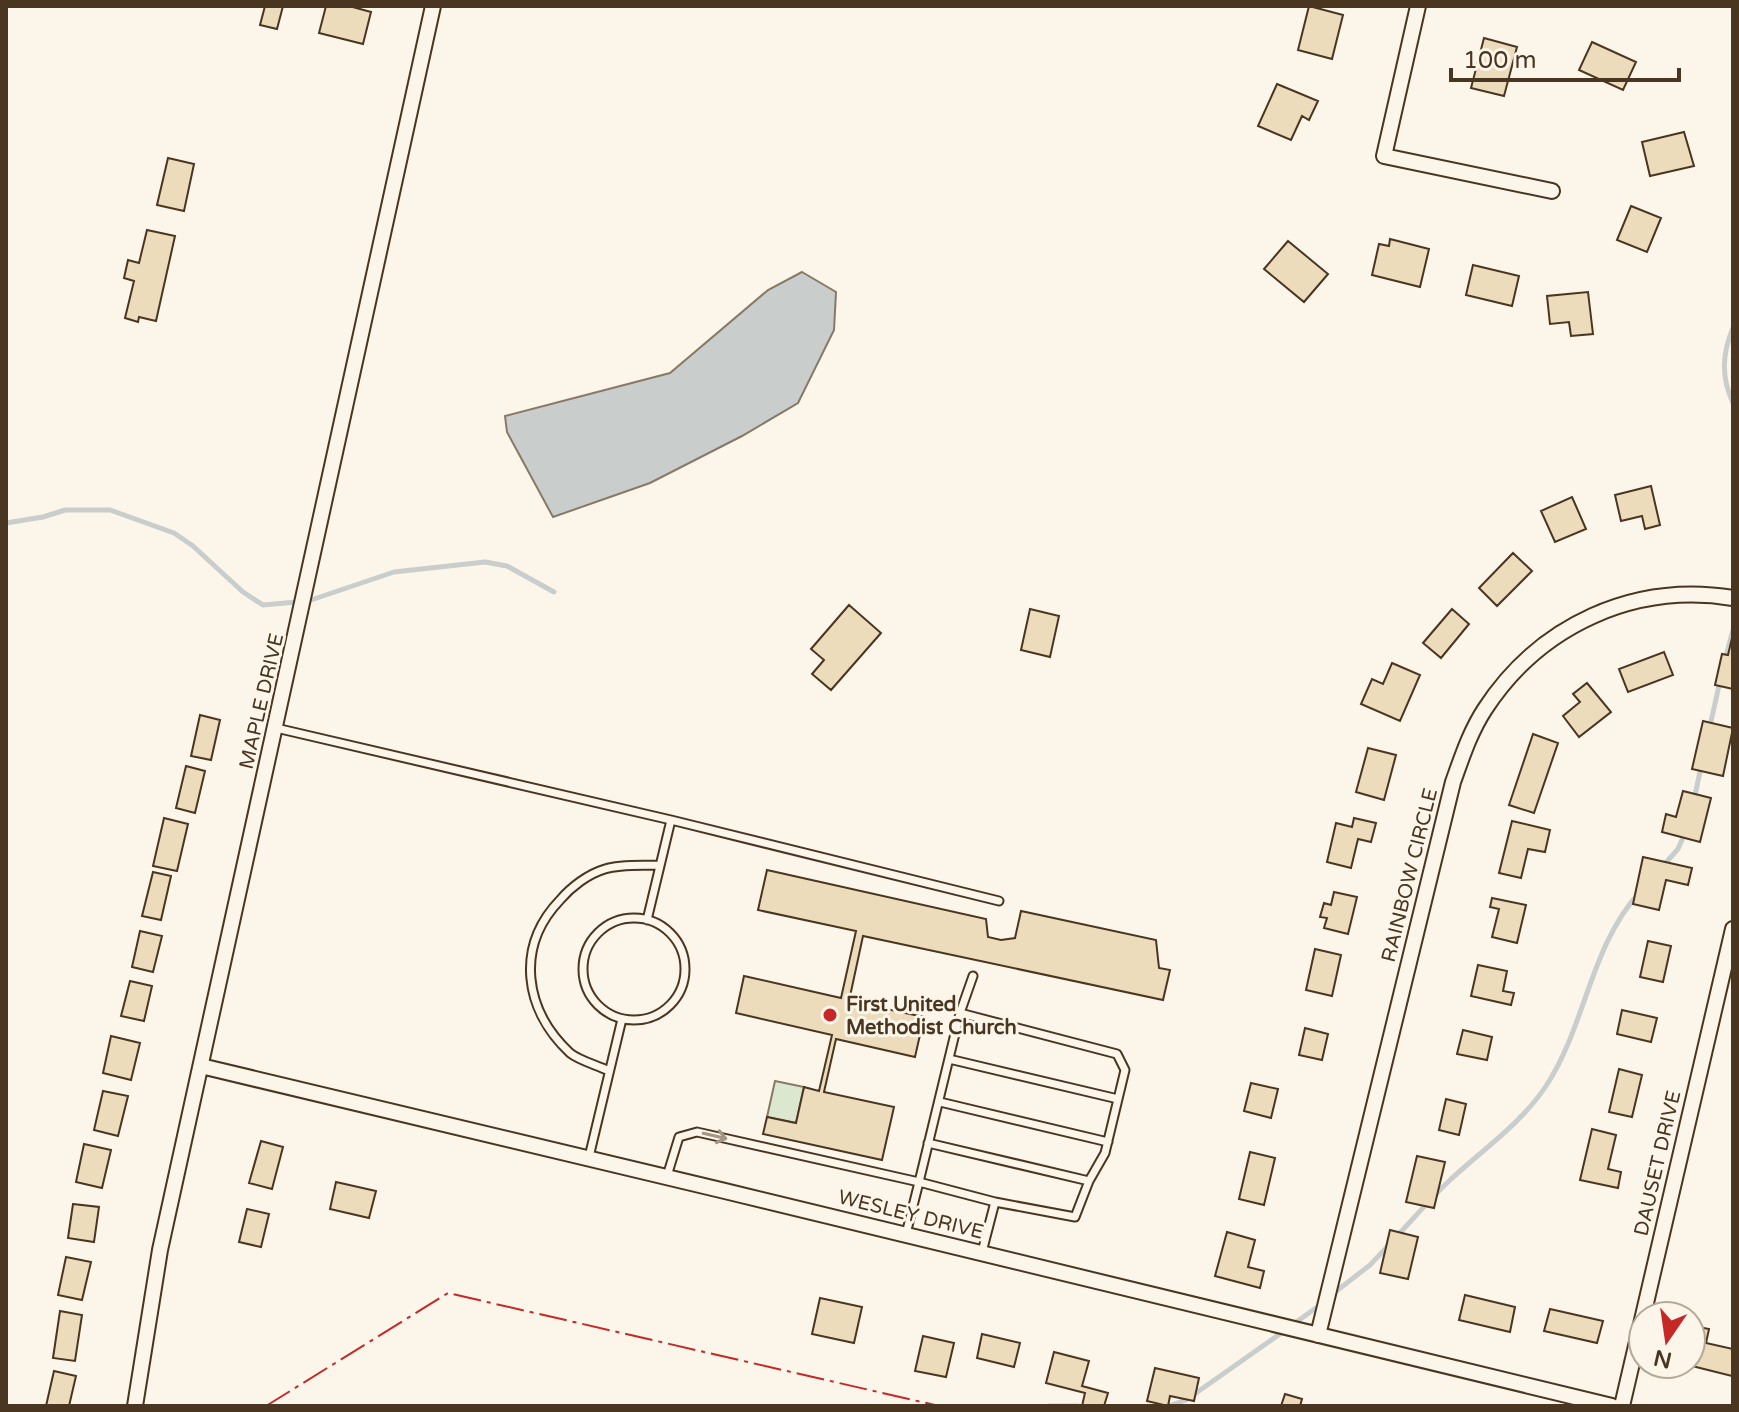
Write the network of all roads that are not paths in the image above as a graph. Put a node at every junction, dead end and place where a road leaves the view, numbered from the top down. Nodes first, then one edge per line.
1 (433, 6) edge
2 (1418, 6) edge
3 (1552, 191) dead end
4 (1733, 598) edge
5 (276, 728) junction
6 (671, 820) junction
7 (660, 865) junction
8 (999, 901) dead end
9 (647, 920) junction
10 (1733, 929) edge
11 (973, 976) dead end
12 (960, 1013) junction
13 (622, 1019) junction
14 (949, 1059) junction
15 (201, 1066) junction
16 (609, 1071) junction
17 (1118, 1099) junction
18 (940, 1102) junction
19 (1108, 1142) junction
20 (928, 1143) junction
21 (589, 1157) junction
22 (667, 1176) junction
23 (1089, 1181) junction
24 (919, 1182) junction
25 (995, 1202) junction
26 (906, 1234) junction
27 (982, 1252) junction
28 (1318, 1335) junction
29 (135, 1406) edge
30 (1612, 1406) edge
31 (1622, 1406) edge

1 - 5 street, MAPLE DRIVE
2 - 3 street
4 - 28 street, RAINBOW CIRCLE
5 - 6 lane
5 - 15 street, MAPLE DRIVE
6 - 7 lane
6 - 8 lane
7 - 9 lane
7 - 16 lane
9 - 13 lane
9 - 13 lane
10 - 31 street, DAUSET DRIVE
11 - 12 lane
12 - 14 lane
12 - 17 lane
13 - 16 lane
14 - 17 lane
14 - 18 lane
15 - 21 street, WESLEY DRIVE
15 - 29 street, MAPLE DRIVE
16 - 21 lane
17 - 19 lane
18 - 19 lane
18 - 20 lane
19 - 23 lane
20 - 23 lane
20 - 24 lane
21 - 22 street, WESLEY DRIVE
22 -> 24 lane
22 - 26 street, WESLEY DRIVE
23 - 25 lane
24 - 25 lane
24 - 26 lane
25 - 27 lane
26 - 27 street, WESLEY DRIVE
27 - 28 street, WESLEY DRIVE
28 - 30 street, WESLEY DRIVE

